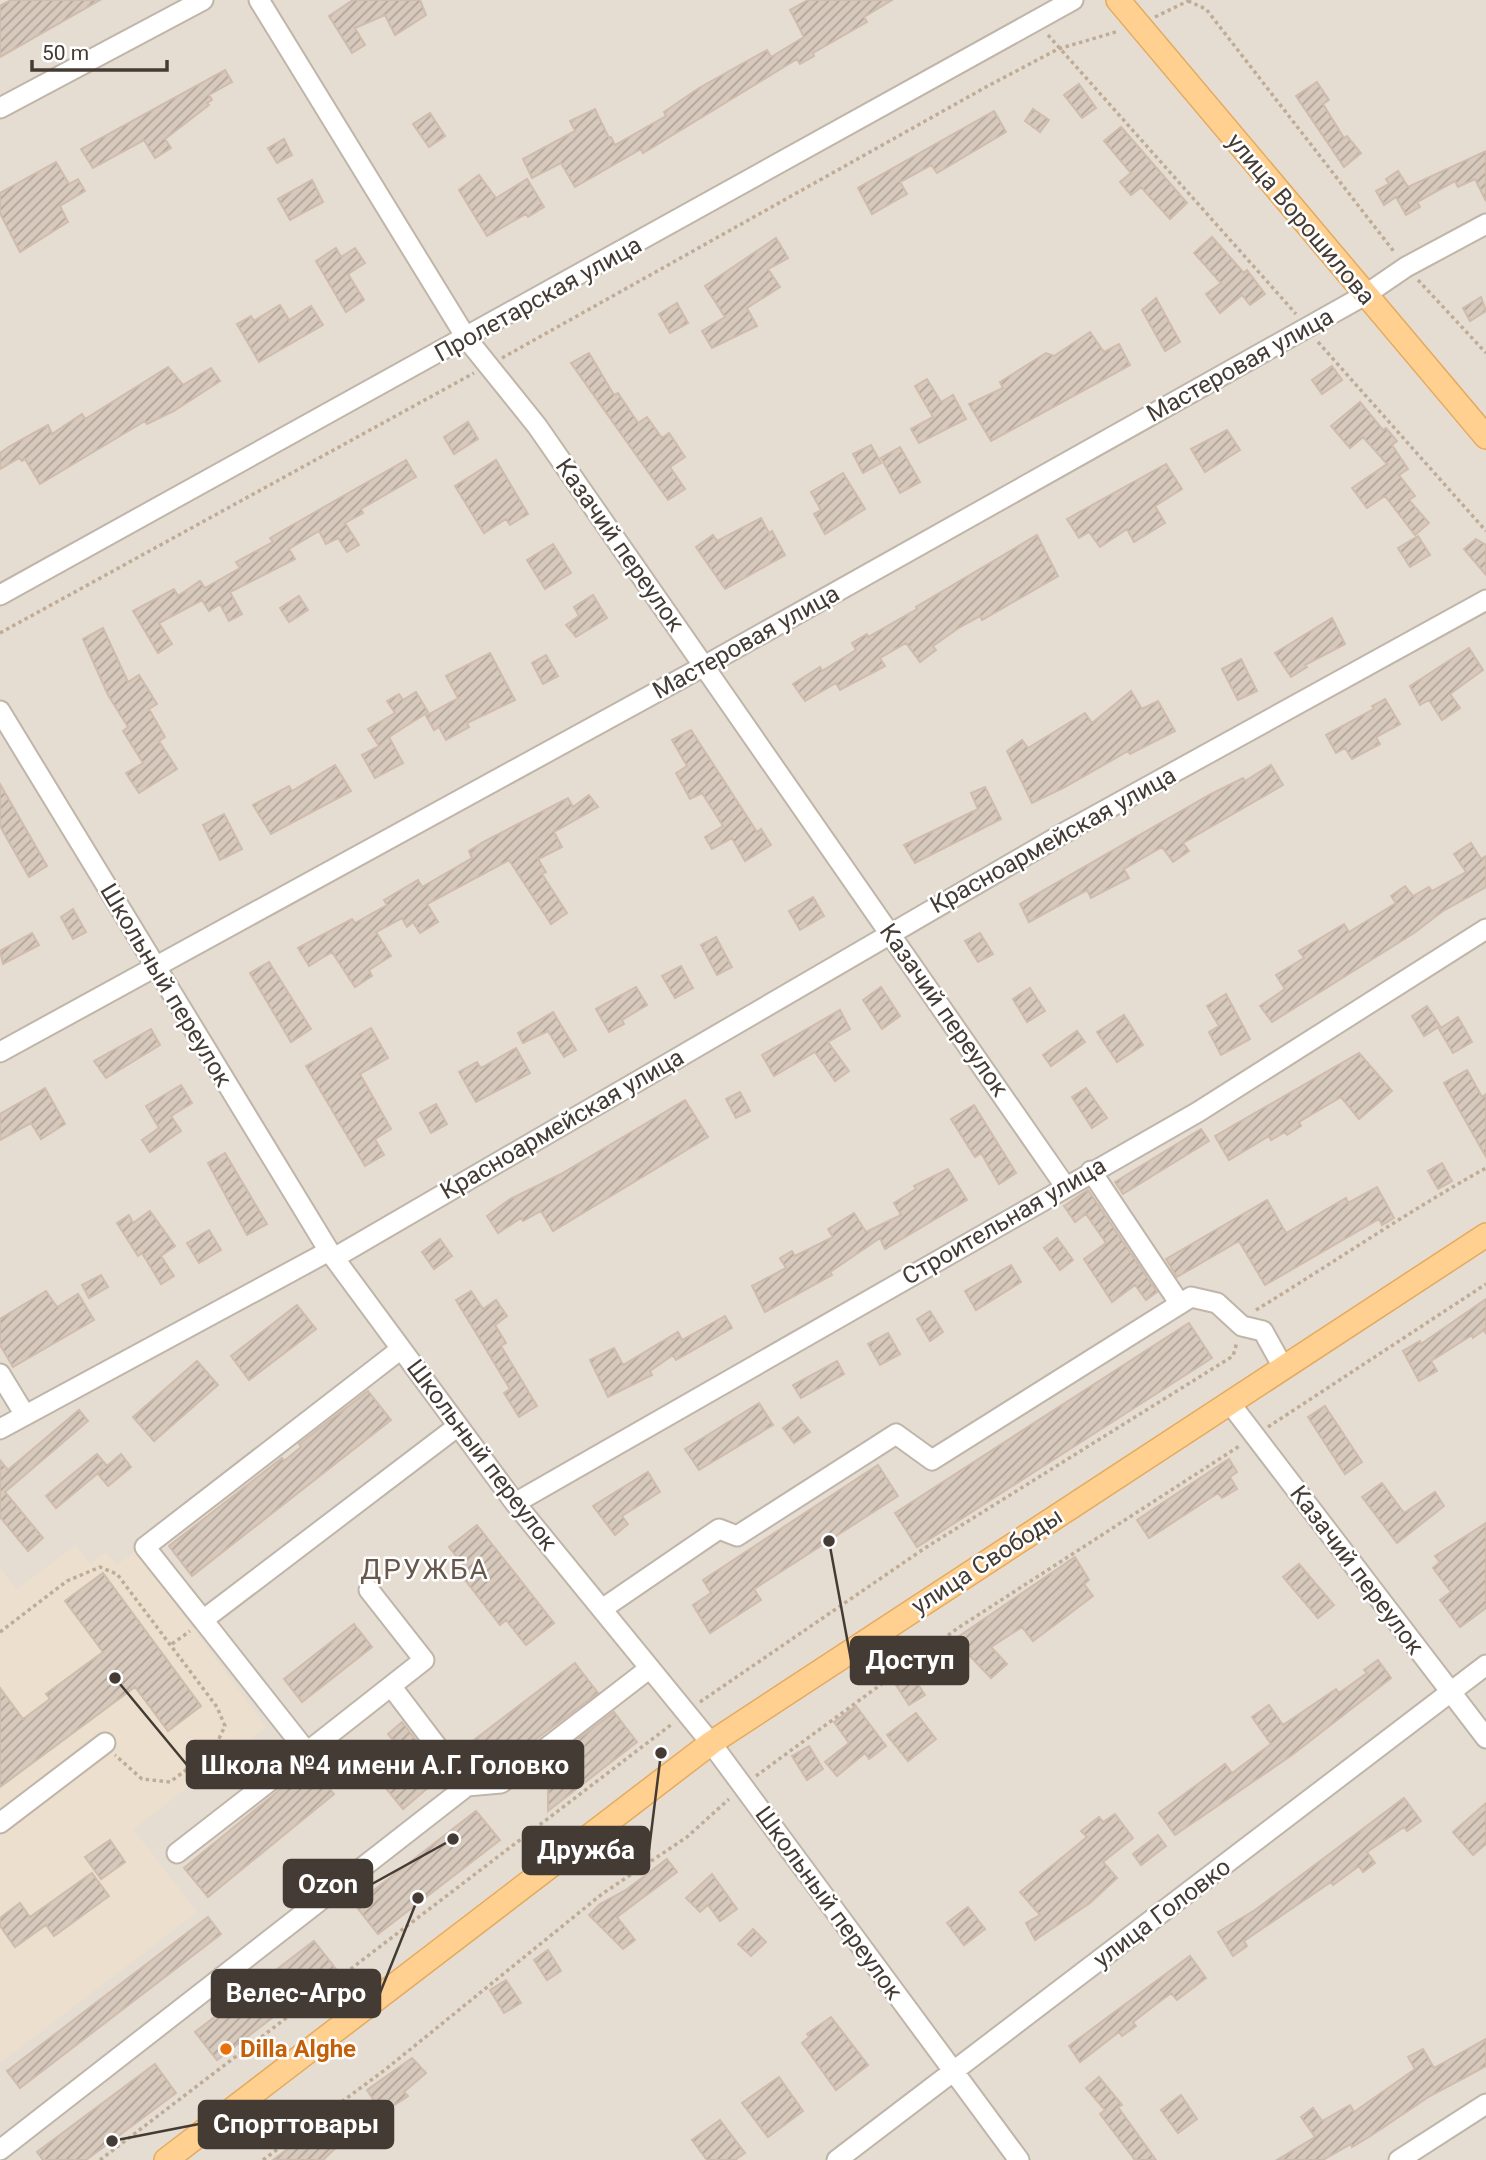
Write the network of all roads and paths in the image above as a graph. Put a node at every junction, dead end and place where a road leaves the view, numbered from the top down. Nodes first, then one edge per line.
1 (203, 0) edge
2 (259, 0) edge
3 (1073, 0) edge
4 (1118, 0) edge
5 (1188, 1) edge
6 (1038, 20) junction
7 (1139, 24) junction
8 (1058, 49) junction
9 (0, 108) edge
10 (1486, 224) edge
11 (1406, 267) junction
12 (1365, 295) junction
13 (1308, 328) junction
14 (467, 339) junction
15 (1486, 353) edge
16 (489, 365) junction
17 (1486, 437) edge
18 (1486, 531) edge
19 (0, 595) edge
20 (1486, 600) edge
21 (0, 633) edge
22 (706, 665) junction
23 (0, 711) edge
24 (1486, 929) edge
25 (891, 932) junction
26 (155, 968) junction
27 (0, 1052) edge
28 (1486, 1168) edge
29 (1091, 1171) junction
30 (1065, 1186) junction
31 (1486, 1235) edge
32 (331, 1254) junction
33 (1486, 1284) edge
34 (1180, 1304) junction
35 (1242, 1326) junction
36 (401, 1349) junction
37 (1283, 1367) junction
38 (0, 1374) edge
39 (1229, 1402) junction
40 (25, 1415) junction
41 (458, 1426) junction
42 (0, 1429) edge
43 (1255, 1436) junction
44 (515, 1503) junction
45 (369, 1591) dead end
46 (602, 1609) junction
47 (203, 1620) junction
48 (0, 1632) edge
49 (1486, 1665) edge
50 (650, 1668) junction
51 (391, 1686) junction
52 (1449, 1692) junction
53 (686, 1712) junction
54 (1486, 1738) edge
55 (105, 1743) joint
56 (711, 1743) junction
57 (307, 1752) junction
58 (467, 1786) junction
59 (743, 1786) junction
60 (0, 1823) edge
61 (177, 1853) dead end
62 (954, 2073) junction
63 (1486, 2104) edge
64 (0, 2150) edge
65 (100, 2160) edge
66 (166, 2160) edge
67 (263, 2160) edge
68 (837, 2160) edge
69 (1019, 2160) edge
70 (1399, 2160) edge

1 - 9 street
2 - 14 street, Казачий переулок
3 - 6 street, Пролетарская улица
4 - 7 main road, улица Ворошилова
5 - 7 path
5 - 11 path
6 - 8 path
6 - 14 street, Пролетарская улица
7 - 8 path
7 - 12 main road, улица Ворошилова
8 - 13 path
8 - 16 path
10 - 11 street, Мастеровая улица
11 - 12 street, Мастеровая улица
11 - 15 path
12 - 13 street, Мастеровая улица
12 - 17 main road, улица Ворошилова
13 - 18 path
13 - 22 street, Мастеровая улица
14 - 16 street, Казачий переулок
14 - 19 street, Пролетарская улица
16 - 21 path
16 - 22 street, Казачий переулок
20 - 25 street, Красноармейская улица
22 - 25 street, Казачий переулок
22 - 26 street, Мастеровая улица
23 - 26 street, Школьный переулок
24 - 29 street, Строительная улица
25 - 30 street, Казачий переулок
25 - 32 street, Красноармейская улица
26 - 27 street, Мастеровая улица
26 - 32 street, Школьный переулок
28 - 35 path
29 - 30 street, Строительная улица
29 - 34 street
30 - 44 street, Строительная улица
31 - 37 main road, улица Свободы
32 - 36 street, Школьный переулок
32 - 40 street, Красноармейская улица
33 - 43 path
34 - 35 street
34 - 46 street
35 - 37 street
35 - 53 path
36 - 41 street, Школьный переулок
36 - 47 street
37 - 39 main road, улица Свободы
38 - 40 street
39 - 43 street, Казачий переулок
39 - 56 main road, улица Свободы
40 - 42 street, Красноармейская улица
41 - 44 street, Школьный переулок
41 - 47 street
43 - 52 street, Казачий переулок
43 - 59 path
44 - 46 street, Школьный переулок
45 - 51 street
46 - 50 street, Школьный переулок
47 - 57 street
48 - 55 path
49 - 52 street, улица Головко
50 - 53 street, Школьный переулок
50 - 58 street
51 - 57 street
51 - 58 street
52 - 54 street, Казачий переулок
52 - 62 street, улица Головко
53 - 56 street, Школьный переулок
53 - 65 path
55 - 60 street
56 - 59 street, Школьный переулок
56 - 66 main road, улица Свободы
57 - 61 street
58 - 64 street
59 - 62 street, Школьный переулок
59 - 67 path
62 - 68 street, улица Головко
62 - 69 street, Школьный переулок
63 - 70 street

